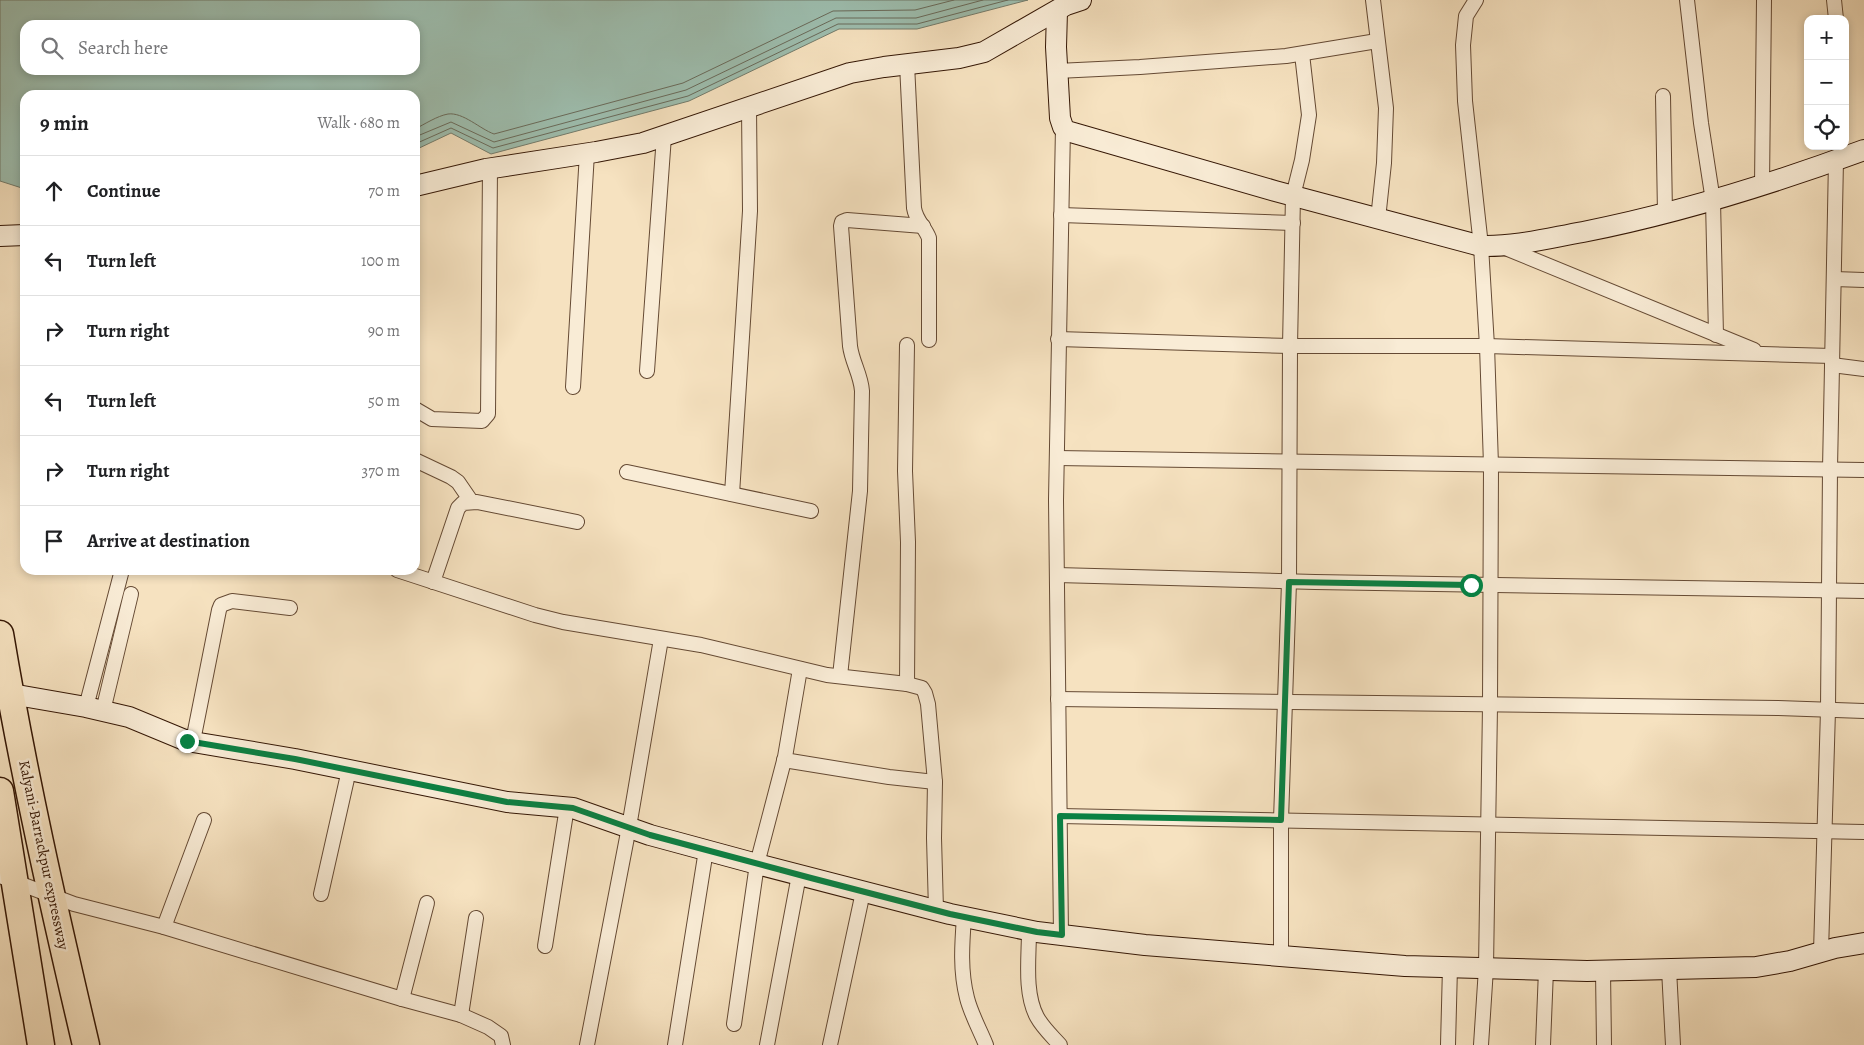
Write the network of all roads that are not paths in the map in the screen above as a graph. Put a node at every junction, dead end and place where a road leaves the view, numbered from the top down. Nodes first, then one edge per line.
1 (1081, 0) edge
2 (1373, 0) edge
3 (1476, 0) edge
4 (1688, 0) edge
5 (1764, 0) edge
6 (1834, 0) edge
7 (1056, 5) edge
8 (1836, 15) edge
9 (1377, 40) junction
10 (1302, 54) junction
11 (907, 64) junction
12 (1058, 71) junction
13 (1663, 96) dead end
14 (749, 108) junction
15 (1063, 127) junction
16 (664, 136) junction
17 (587, 153) junction
18 (1854, 155) edge
19 (490, 168) junction
20 (420, 185) edge
21 (1762, 185) junction
22 (1293, 196) junction
23 (1713, 201) junction
24 (1665, 214) junction
25 (1061, 215) junction
26 (1378, 219) junction
27 (1293, 223) junction
28 (923, 226) junction
29 (20, 235) edge
30 (0, 236) edge
31 (1481, 246) junction
32 (1503, 246) junction
33 (1834, 279) junction
34 (1864, 280) edge
35 (1716, 335) junction
36 (929, 340) dead end
37 (1058, 340) junction
38 (907, 345) dead end
39 (1290, 346) junction
40 (1487, 346) junction
41 (1764, 354) junction
42 (1832, 360) junction
43 (1864, 369) edge
44 (646, 371) dead end
45 (573, 387) dead end
46 (420, 413) edge
47 (1057, 458) junction
48 (1291, 461) junction
49 (420, 462) edge
50 (1491, 465) junction
51 (1830, 469) junction
52 (1864, 470) edge
53 (627, 472) dead end
54 (732, 494) junction
55 (471, 501) junction
56 (811, 511) dead end
57 (577, 522) dead end
58 (121, 575) edge
59 (412, 575) edge
60 (1057, 575) junction
61 (433, 582) junction
62 (1289, 582) junction
63 (1491, 585) junction
64 (1830, 591) junction
65 (1864, 591) edge
66 (130, 594) dead end
67 (290, 608) dead end
68 (0, 634) edge
69 (661, 639) junction
70 (800, 669) junction
71 (840, 676) junction
72 (907, 684) junction
73 (5, 692) edge
74 (1058, 699) junction
75 (1284, 703) junction
76 (1490, 706) junction
77 (94, 709) junction
78 (1828, 710) junction
79 (1864, 711) edge
80 (193, 741) junction
81 (784, 760) junction
82 (349, 770) junction
83 (935, 782) junction
84 (0, 792) edge
85 (567, 807) junction
86 (1060, 816) junction
87 (204, 820) dead end
88 (1281, 820) junction
89 (1488, 825) junction
90 (629, 827) junction
91 (1825, 831) junction
92 (1864, 832) edge
93 (706, 850) junction
94 (757, 864) junction
95 (799, 875) junction
96 (7, 878) edge
97 (863, 892) junction
98 (320, 894) dead end
99 (51, 895) junction
100 (427, 903) dead end
101 (936, 910) junction
102 (964, 917) junction
103 (476, 918) dead end
104 (164, 927) junction
105 (1029, 931) junction
106 (1062, 935) junction
107 (1864, 943) edge
108 (545, 946) dead end
109 (1821, 952) junction
110 (1281, 956) junction
111 (1450, 967) junction
112 (1486, 968) junction
113 (1669, 969) junction
114 (1546, 970) junction
115 (1603, 970) junction
116 (402, 999) junction
117 (461, 1015) junction
118 (734, 1024) dead end
119 (41, 1045) edge
120 (86, 1045) edge
121 (502, 1045) edge
122 (587, 1045) edge
123 (675, 1045) edge
124 (767, 1045) edge
125 (830, 1045) edge
126 (986, 1045) edge
127 (1060, 1045) edge
128 (1448, 1045) edge
129 (1481, 1045) edge
130 (1543, 1045) edge
131 (1604, 1045) edge
132 (1673, 1045) edge

1 - 7 street
2 - 9 street
3 - 31 street
4 - 23 street
5 - 21 street
6 - 8 street
7 - 11 street
7 - 12 street
9 - 10 street
9 - 26 street
10 - 12 street
10 - 22 street
11 - 14 street
11 - 28 street
12 - 15 street
13 - 24 street
14 - 16 street
14 - 54 street
15 - 22 street
15 - 25 street
16 - 17 street
16 - 44 street
17 - 19 street
17 - 45 street
18 - 21 street
18 - 33 street
19 - 20 street
19 - 46 street
21 - 23 street
22 - 26 street
22 - 27 street
23 - 24 street
23 - 35 street
24 - 32 street
25 - 27 street
25 - 37 street
26 - 31 street
27 - 39 street
28 - 36 street
28 - 71 street
29 - 30 street
31 - 32 street
31 - 40 street
32 - 35 street
33 - 34 street
33 - 42 street
35 - 41 street
37 - 39 street
37 - 47 street
38 - 72 street
39 - 40 street
39 - 48 street
40 - 41 street
40 - 50 street
41 - 42 street
42 - 43 street
42 - 51 street
47 - 48 street
47 - 60 street
48 - 50 street
48 - 62 street
49 - 55 street
50 - 51 street
50 - 63 street
51 - 52 street
51 - 64 street
53 - 54 street
54 - 56 street
55 - 57 street
55 - 61 street
58 - 77 street
59 - 61 street
60 - 62 street
60 - 74 street
61 - 69 street
62 - 63 street
62 - 75 street
63 - 64 street
63 - 76 street
64 - 65 street
64 - 78 street
66 - 77 street
67 - 80 street
68 - 73 highway, Kalyani-Barrackpur expressway
69 - 70 street
69 - 90 street
70 - 71 street
70 - 81 street
71 - 72 street
72 - 83 street
73 - 77 street
73 - 99 highway, Kalyani-Barrackpur expressway
74 - 75 street
74 - 86 street
75 - 76 street
75 - 88 street
76 - 78 street
76 - 89 street
77 - 80 street
78 - 79 street
78 - 91 street
80 - 82 street
81 - 83 street
81 - 94 street
82 - 85 street
82 - 98 street
83 - 101 street
84 - 96 highway, Kalyani-Barrackpur expressway
85 - 90 street
85 - 108 street
86 - 88 street
86 - 106 street
87 - 104 street
88 - 89 street
88 - 110 street
89 - 91 street
89 - 112 street
90 - 93 street
90 - 122 street
91 - 92 street
91 - 109 street
93 - 94 street
93 - 123 street
94 - 95 street
94 - 118 street
95 - 97 street
95 - 124 street
96 - 99 street
96 - 119 highway, Kalyani-Barrackpur expressway
97 - 101 street
97 - 125 street
99 - 104 street
99 - 120 highway, Kalyani-Barrackpur expressway
100 - 116 street
101 - 102 street
102 - 105 street
102 - 126 street
103 - 117 street
104 - 116 street
105 - 106 street
105 - 127 street
106 - 110 street
107 - 109 street
109 - 113 street
110 - 111 street
111 - 112 street
111 - 128 street
112 - 114 street
112 - 129 street
113 - 115 street
113 - 132 street
114 - 115 street
114 - 130 street
115 - 131 street
116 - 117 street
117 - 121 street

